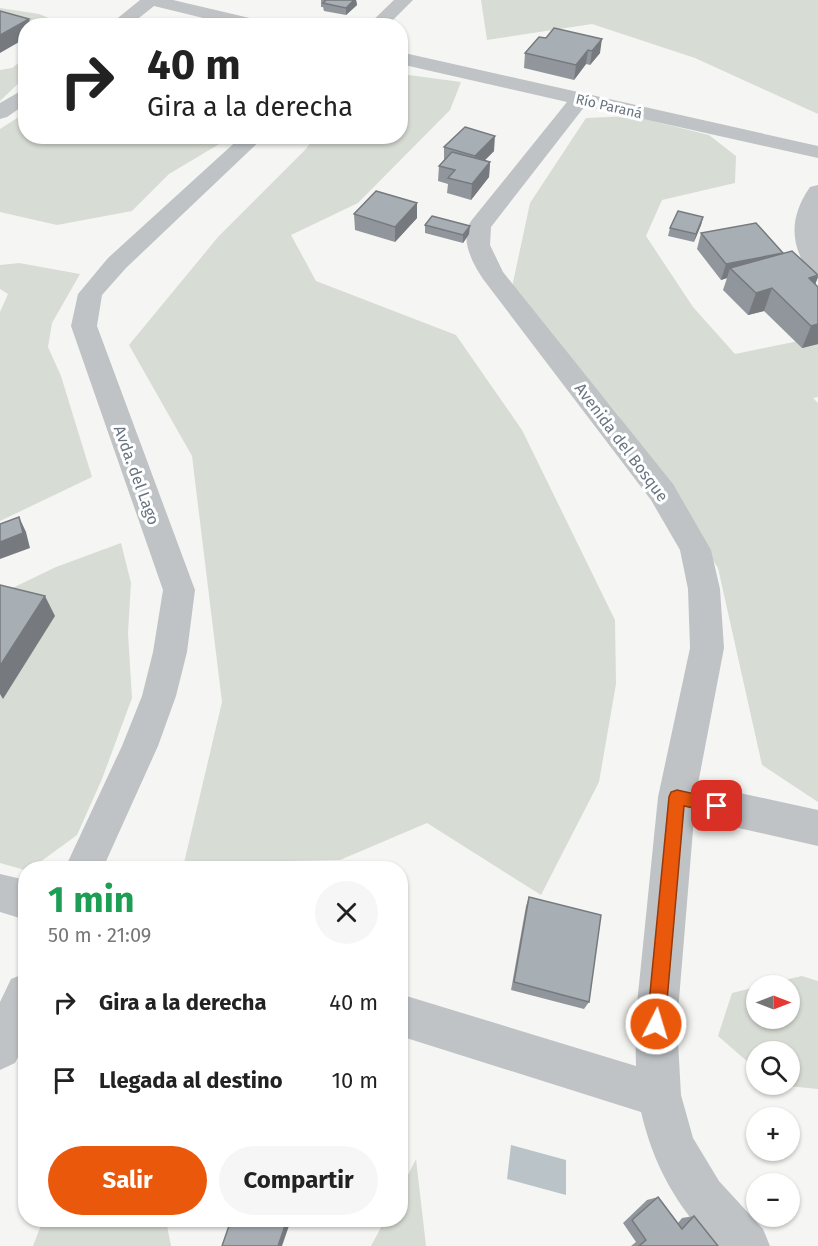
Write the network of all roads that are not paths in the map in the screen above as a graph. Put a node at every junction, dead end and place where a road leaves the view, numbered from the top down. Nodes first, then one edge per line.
1 (151, 0) edge
2 (404, 0) edge
3 (127, 18) edge
4 (227, 18) edge
5 (385, 18) edge
6 (408, 60) edge
7 (580, 99) junction
8 (18, 100) edge
9 (0, 113) edge
10 (246, 144) edge
11 (818, 152) edge
12 (818, 192) edge
13 (818, 267) edge
14 (677, 797) junction
15 (818, 828) edge
16 (87, 861) edge
17 (0, 893) edge
18 (18, 898) edge
19 (18, 1011) edge
20 (408, 1017) edge
21 (0, 1048) edge
22 (659, 1095) junction
23 (746, 1246) edge

1 - 3 street
1 - 4 street
2 - 5 street
6 - 7 street, Río Paraná
7 - 11 street, Río Paraná
7 - 14 street, Avenida del Bosque
8 - 9 street
10 - 16 street, Avda. del Lago
12 - 13 street
14 - 15 street
14 - 22 street, Avenida del Bosque
17 - 18 street
19 - 21 street
20 - 22 street
22 - 23 street, Avenida del Bosque

